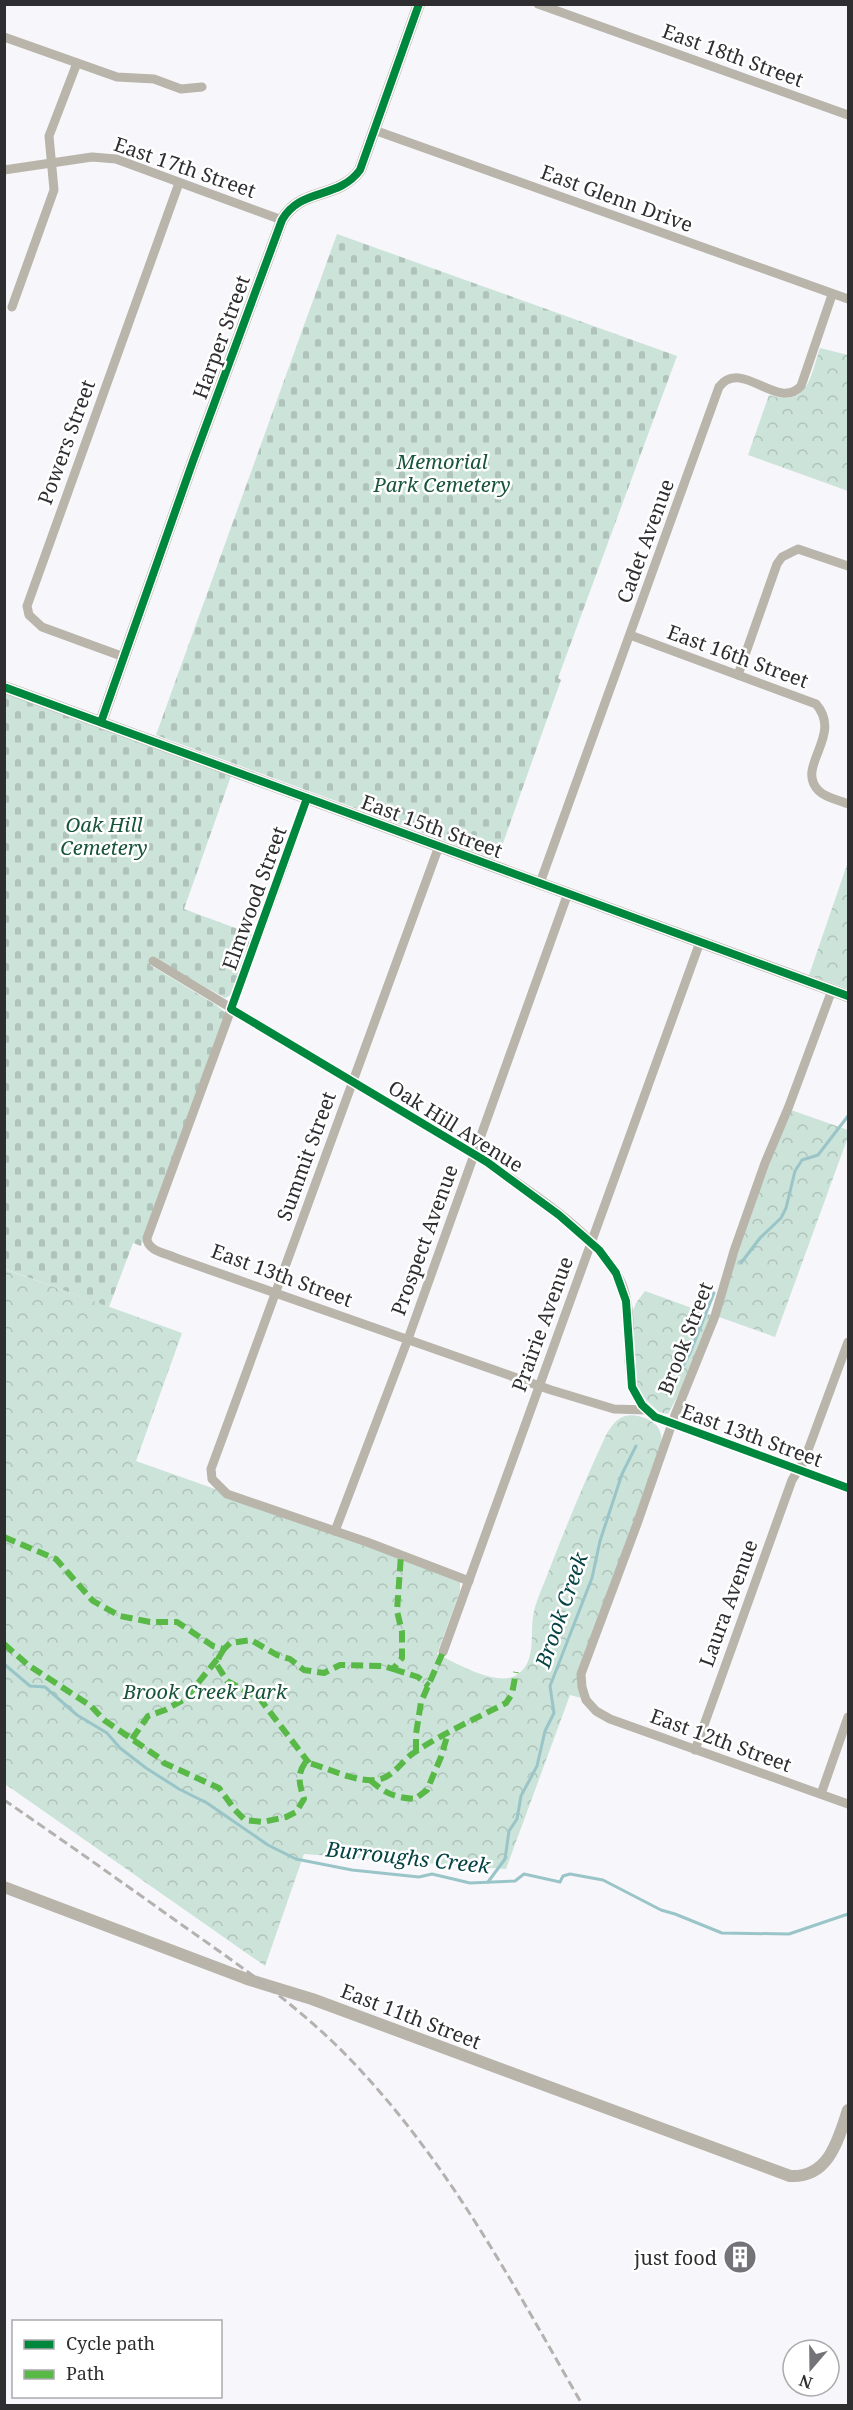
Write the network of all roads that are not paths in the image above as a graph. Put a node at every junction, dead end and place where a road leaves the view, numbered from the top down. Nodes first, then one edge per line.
1 (419, 4) edge
2 (538, 4) edge
3 (4, 37) edge
4 (77, 63) junction
5 (202, 87) dead end
6 (849, 115) edge
7 (374, 130) junction
8 (51, 163) junction
9 (4, 170) edge
10 (179, 183) junction
11 (282, 220) junction
12 (832, 295) junction
13 (849, 300) edge
14 (12, 307) dead end
15 (849, 566) edge
16 (630, 635) junction
17 (124, 657) junction
18 (738, 675) junction
19 (4, 687) edge
20 (101, 723) junction
21 (307, 798) junction
22 (849, 804) edge
23 (439, 846) junction
24 (540, 883) junction
25 (568, 893) junction
26 (700, 942) junction
27 (153, 961) dead end
28 (832, 990) junction
29 (849, 996) edge
30 (231, 1009) junction
31 (353, 1081) junction
32 (473, 1154) junction
33 (147, 1243) joint
34 (591, 1243) junction
35 (275, 1292) junction
36 (408, 1339) junction
37 (849, 1342) edge
38 (540, 1386) junction
39 (646, 1410) junction
40 (672, 1423) junction
41 (799, 1470) junction
42 (849, 1488) edge
43 (335, 1531) junction
44 (469, 1581) junction
45 (443, 1652) dead end
46 (586, 1700) joint
47 (849, 1717) edge
48 (695, 1750) junction
49 (821, 1794) junction
50 (849, 1804) edge
51 (4, 1887) edge
52 (848, 2112) edge

1 - 7 street, Harper Street
2 - 6 street, East 18th Street
3 - 4 street
4 - 5 street
4 - 8 street
7 - 11 street, Harper Street
7 - 12 street, East Glenn Drive
8 - 9 street, East 17th Street
8 - 10 street, East 17th Street
8 - 14 street
10 - 11 street, East 17th Street
10 - 17 street, Powers Street
11 - 17 street, Harper Street
12 - 13 street, East Glenn Drive
12 - 16 street, Cadet Avenue
15 - 18 street
16 - 18 street, East 16th Street
16 - 24 street, Cadet Avenue
17 - 20 street, Harper Street
18 - 22 street, East 16th Street
19 - 20 street, East 15th Street
20 - 21 street, East 15th Street
21 - 23 street, East 15th Street
21 - 30 street, Elmwood Street
23 - 24 street, East 15th Street
23 - 31 street, Summit Street
24 - 25 street, East 15th Street
25 - 26 street, East 15th Street
25 - 32 street, Prospect Avenue
26 - 28 street, East 15th Street
26 - 34 street, Prairie Avenue
27 - 30 street, Oak Hill Avenue
28 - 29 street, East 15th Street
28 - 40 street, Brook Street
30 - 31 street, Oak Hill Avenue
30 - 33 street, Elmwood Street
31 - 32 street, Oak Hill Avenue
31 - 35 street, Summit Street
32 - 34 street, Oak Hill Avenue
32 - 36 street, Prospect Avenue
33 - 35 street, East 13th Street
34 - 38 street, Prairie Avenue
34 - 39 street, Oak Hill Avenue
35 - 36 street, East 13th Street
35 - 43 street, Summit Street
36 - 38 street, East 13th Street
36 - 43 street, Prospect Avenue
37 - 41 street, Laura Avenue
38 - 39 street, East 13th Street
38 - 44 street, Prairie Avenue
39 - 40 street, East 13th Street
40 - 41 street, East 13th Street
40 - 46 street, Brook Street
41 - 42 street, East 13th Street
41 - 48 street, Laura Avenue
43 - 44 street
44 - 45 street, Prairie Avenue
46 - 48 street, East 12th Street
47 - 49 street
48 - 49 street, East 12th Street
49 - 50 street, East 12th Street
51 - 52 street, East 11th Street

